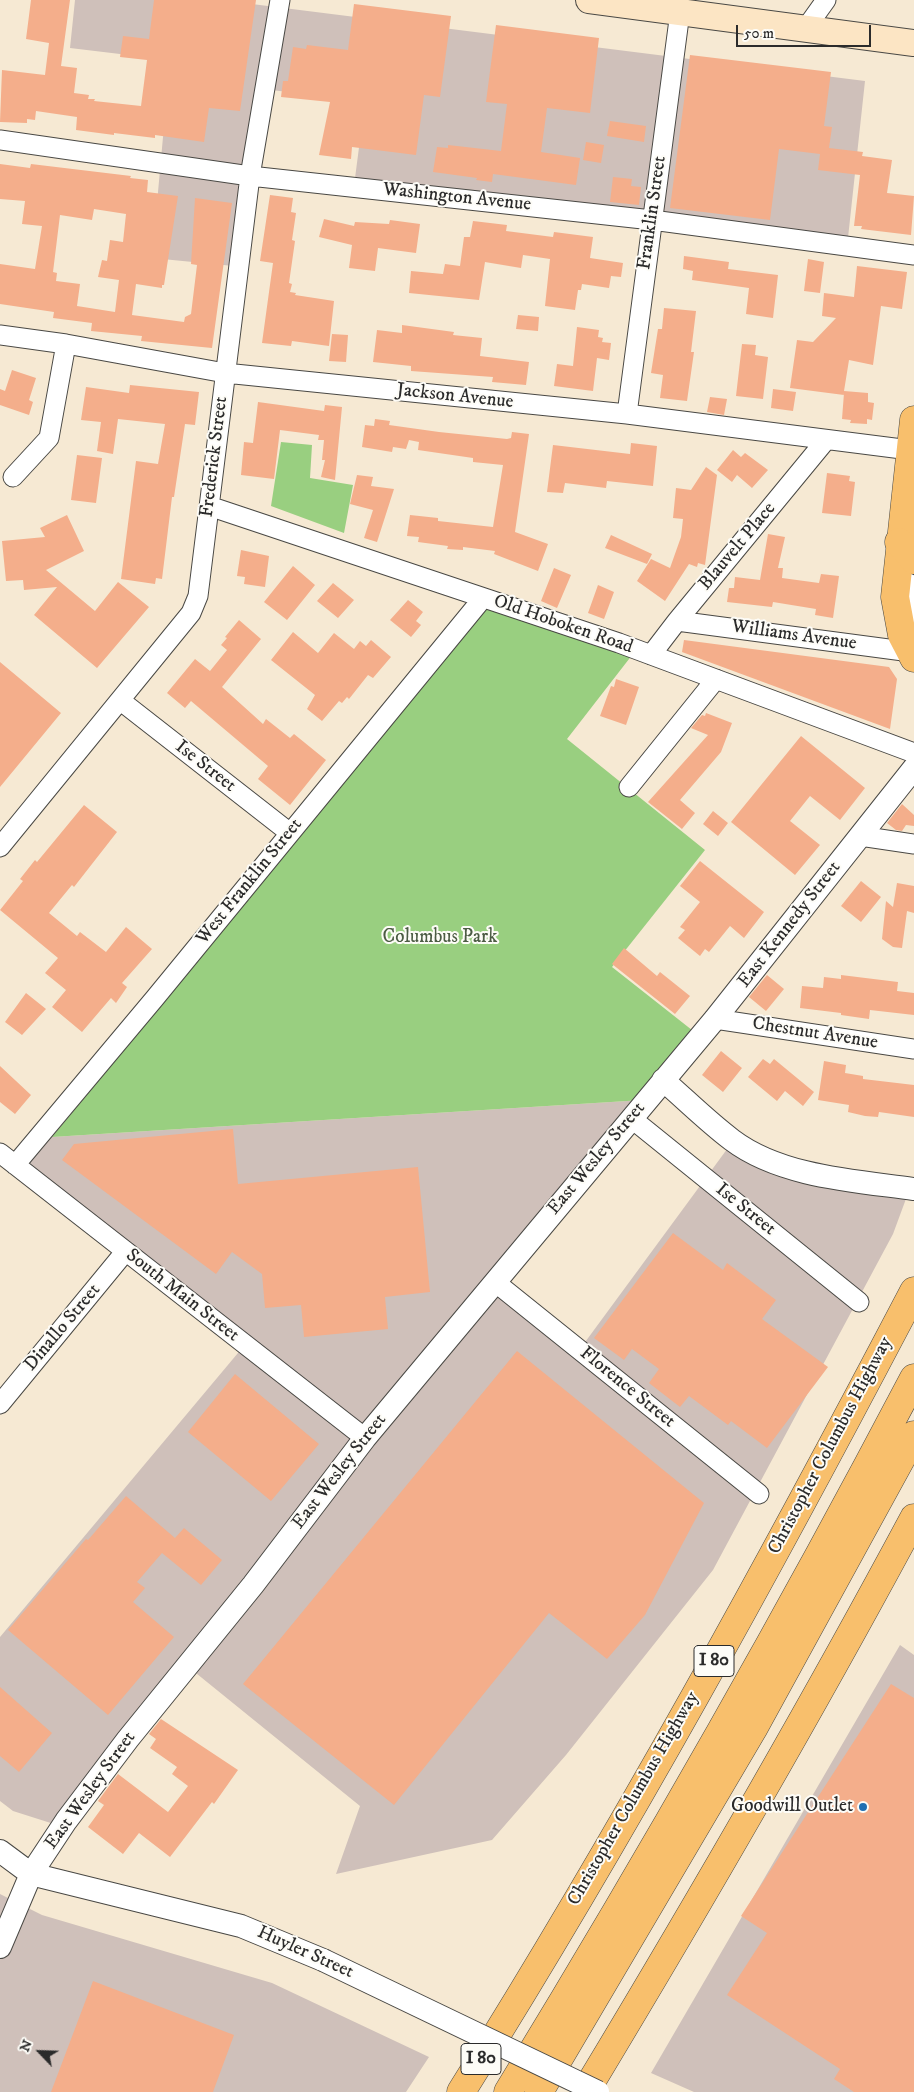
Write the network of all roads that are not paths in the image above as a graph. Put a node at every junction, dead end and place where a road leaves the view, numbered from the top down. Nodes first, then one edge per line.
1 (280, 0) edge
2 (589, 0) edge
3 (826, 0) edge
4 (680, 12) junction
5 (806, 28) junction
6 (914, 42) edge
7 (0, 140) edge
8 (250, 176) junction
9 (652, 220) junction
10 (914, 255) edge
11 (0, 335) edge
12 (66, 344) junction
13 (225, 373) junction
14 (627, 414) junction
15 (914, 420) edge
16 (826, 440) junction
17 (910, 450) junction
18 (13, 477) dead end
19 (209, 506) junction
20 (910, 549) edge
21 (483, 598) junction
22 (677, 621) junction
23 (914, 621) edge
24 (652, 655) junction
25 (912, 655) edge
26 (716, 679) junction
27 (120, 701) junction
28 (914, 753) edge
29 (914, 768) edge
30 (628, 787) dead end
31 (290, 833) junction
32 (860, 836) junction
33 (914, 844) edge
34 (0, 847) edge
35 (715, 1019) junction
36 (914, 1049) edge
37 (663, 1080) junction
38 (631, 1118) junction
39 (0, 1154) edge
40 (15, 1165) junction
41 (912, 1188) edge
42 (126, 1252) junction
43 (495, 1282) junction
44 (914, 1291) edge
45 (859, 1302) dead end
46 (914, 1378) edge
47 (0, 1404) edge
48 (914, 1435) edge
49 (365, 1438) junction
50 (759, 1494) dead end
51 (914, 1518) edge
52 (0, 1851) edge
53 (31, 1874) junction
54 (0, 1947) edge
55 (461, 2092) edge
56 (508, 2092) edge
57 (539, 2092) edge
58 (585, 2092) edge
59 (598, 2092) edge

1 - 8 street, Frederick Street
2 - 4 main road
3 - 5 street
4 - 5 main road
4 - 9 street, Franklin Street
5 - 6 main road
7 - 8 street, Washington Avenue
8 - 9 street, Washington Avenue
8 - 13 street, Frederick Street
9 - 10 street, Washington Avenue
9 - 14 street, Franklin Street
11 - 12 street, Jackson Avenue
12 - 13 street, Jackson Avenue
12 - 18 street
13 - 14 street, Jackson Avenue
13 - 19 street, Frederick Street
14 - 16 street, Jackson Avenue
15 - 17 main road
16 - 17 street, Jackson Avenue
16 - 22 street, Blauvelt Place
17 - 20 main road
19 - 21 street, Old Hoboken Road
19 - 27 street, Frederick Street
20 - 23 street
20 - 25 main road
21 - 24 street, Old Hoboken Road
21 - 31 street, West Franklin Street
22 - 24 street, Blauvelt Place
22 - 25 street, Williams Avenue
24 - 26 street, Old Hoboken Road
26 - 28 street, Old Hoboken Road
26 - 30 street
27 - 31 street, Ise Street
27 - 34 street, Frederick Street
29 - 32 street, East Kennedy Street
31 - 40 street, West Franklin Street
32 - 33 street
32 - 35 street, East Kennedy Street
35 - 36 street, Chestnut Avenue
35 - 37 street, East Kennedy Street
37 - 38 street, East Wesley Street
37 - 41 street
38 - 43 street, East Wesley Street
38 - 45 street, Ise Street
39 - 40 street, South Main Street
40 - 42 street, South Main Street
42 - 47 street, Dinallo Street
42 - 49 street, South Main Street
43 - 49 street, East Wesley Street
43 - 50 street, Florence Street
44 - 55 main road, Christopher Columbus Highway / I 80
46 - 56 main road, I 80
48 - 57 main road
49 - 53 street, East Wesley Street
51 - 58 main road
52 - 53 street, Huyler Street
53 - 54 street, East Wesley Street
53 - 59 street, Huyler Street, bridge

